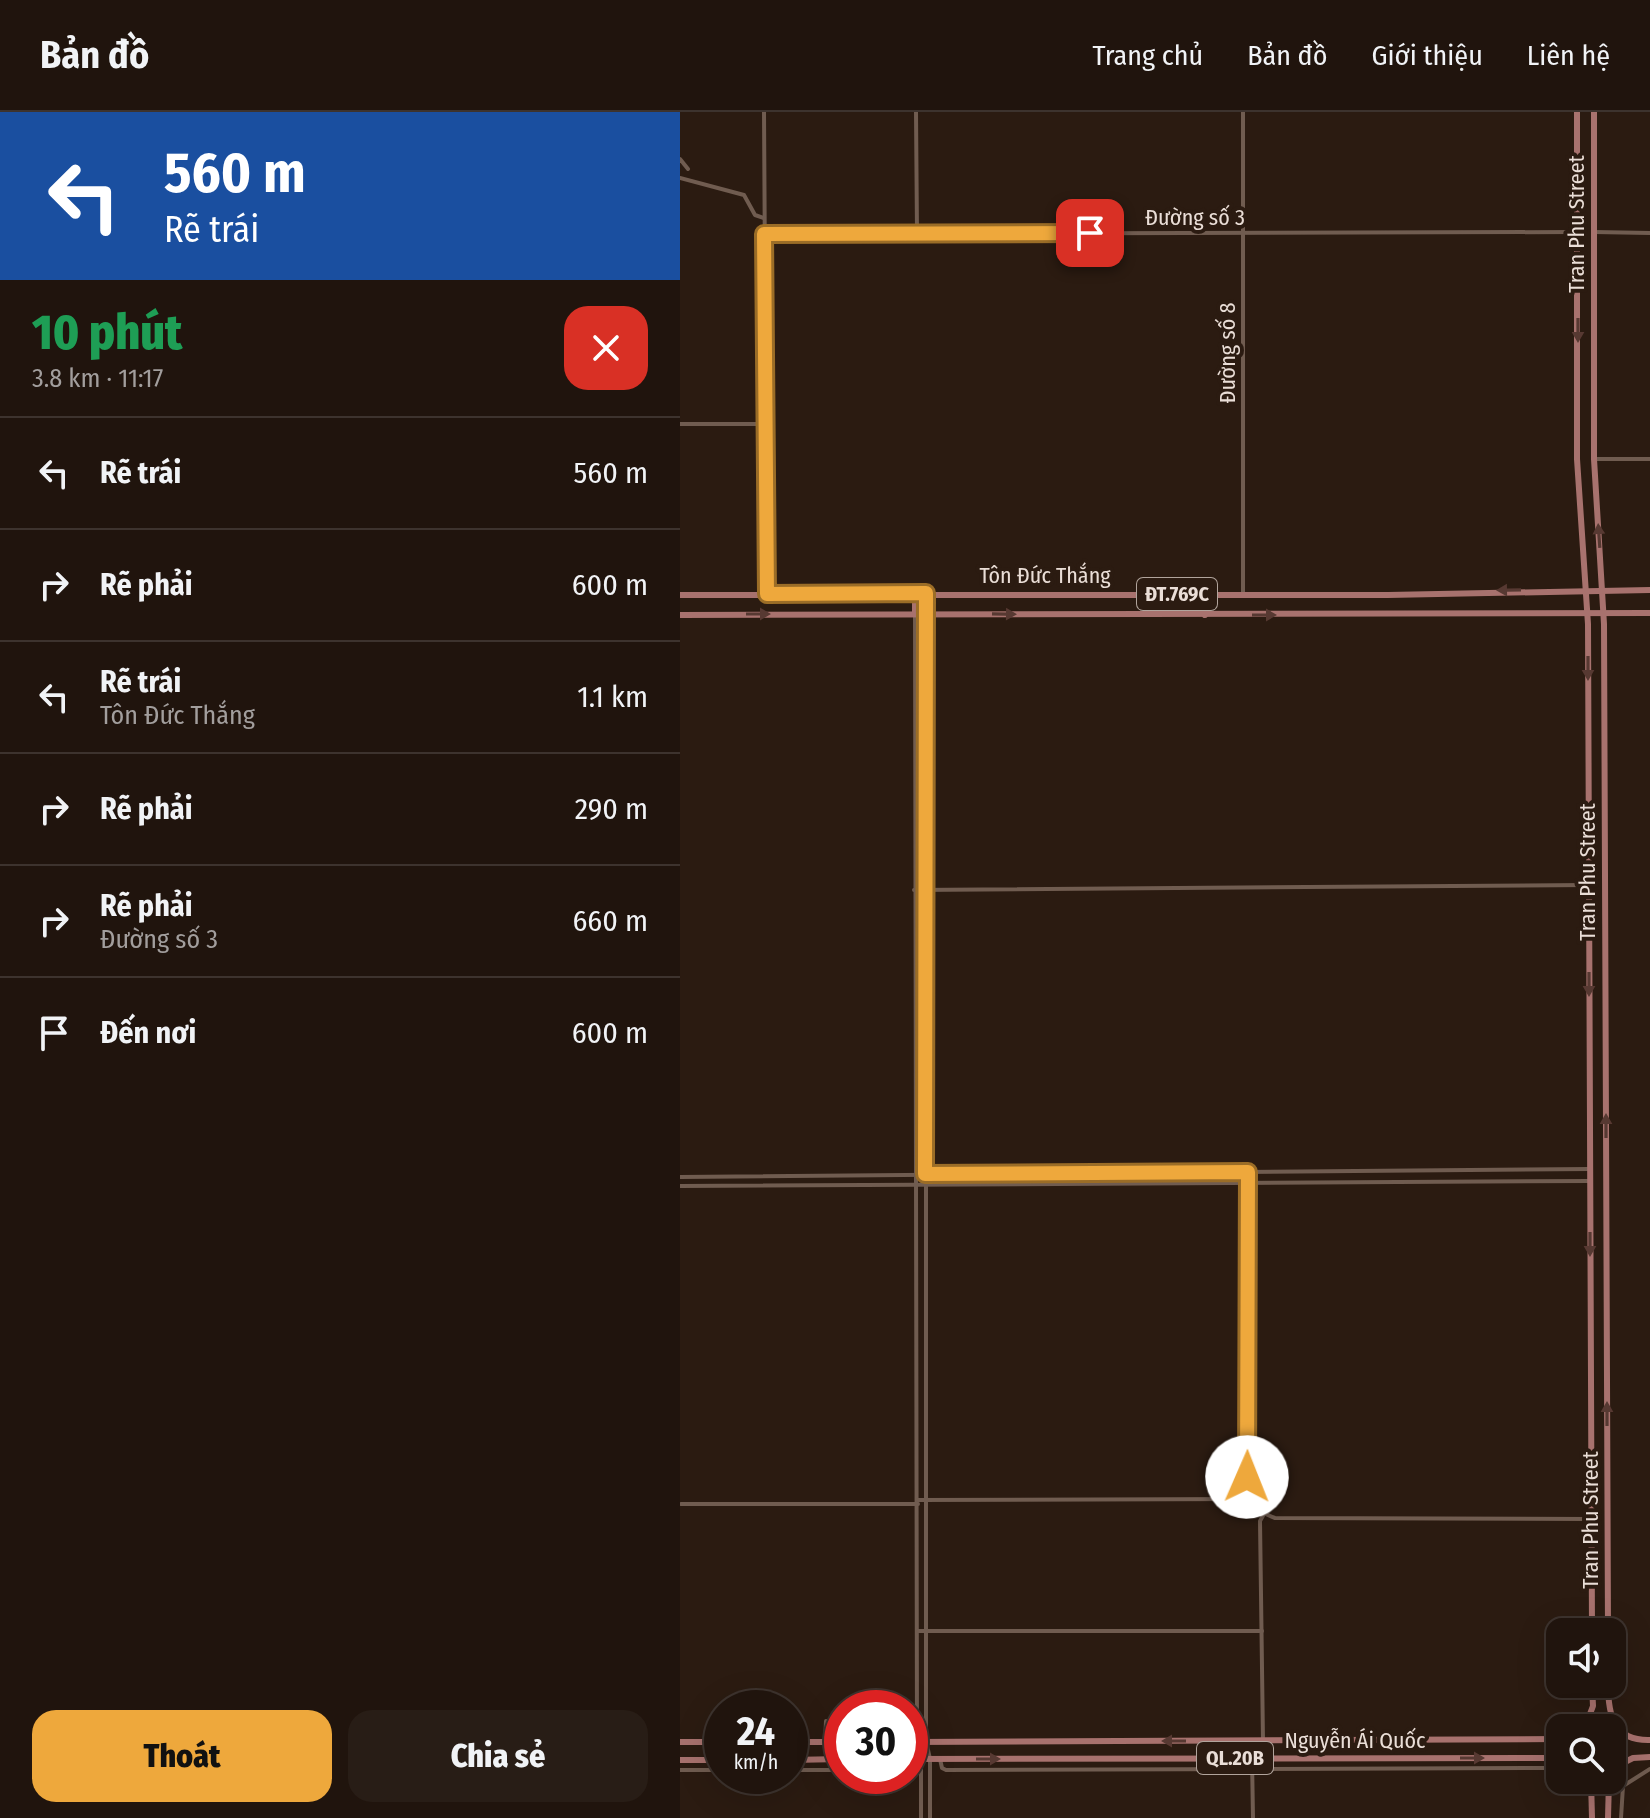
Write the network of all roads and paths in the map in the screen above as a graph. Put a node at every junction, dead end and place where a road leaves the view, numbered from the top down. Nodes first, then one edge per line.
1 (764, 112) edge
2 (916, 112) edge
3 (1243, 112) edge
4 (1577, 112) edge
5 (1594, 112) edge
6 (680, 159) edge
7 (688, 169) dead end
8 (680, 178) edge
9 (764, 218) junction
10 (1578, 232) junction
11 (1594, 232) junction
12 (917, 233) junction
13 (1243, 233) junction
14 (1650, 233) edge
15 (764, 234) junction
16 (680, 424) edge
17 (766, 424) junction
18 (1577, 459) junction
19 (1594, 459) junction
20 (1650, 459) edge
21 (1587, 590) junction
22 (1603, 590) junction
23 (1650, 590) edge
24 (915, 593) junction
25 (926, 593) junction
26 (767, 594) junction
27 (1243, 594) junction
28 (680, 595) edge
29 (1204, 595) junction
30 (1388, 595) junction
31 (1650, 613) edge
32 (915, 614) junction
33 (926, 614) junction
34 (1587, 614) junction
35 (1604, 614) junction
36 (680, 615) edge
37 (1205, 615) junction
38 (1387, 615) junction
39 (915, 765) junction
40 (925, 765) junction
41 (1589, 831) junction
42 (1605, 831) junction
43 (1589, 885) junction
44 (1605, 885) junction
45 (914, 890) junction
46 (924, 890) junction
47 (914, 1035) junction
48 (925, 1035) junction
49 (1606, 1168) junction
50 (1590, 1169) junction
51 (1426, 1171) junction
52 (1248, 1172) junction
53 (1090, 1173) junction
54 (914, 1174) junction
55 (925, 1174) junction
56 (680, 1177) edge
57 (1606, 1180) junction
58 (1427, 1181) junction
59 (1590, 1181) junction
60 (1248, 1182) junction
61 (1091, 1183) junction
62 (914, 1184) junction
63 (925, 1184) junction
64 (680, 1186) edge
65 (1591, 1467) junction
66 (1607, 1467) junction
67 (1249, 1499) junction
68 (926, 1500) junction
69 (918, 1502) junction
70 (681, 1504) edge
71 (1264, 1514) junction
72 (1591, 1519) junction
73 (1592, 1618) edge
74 (1608, 1618) edge
75 (918, 1631) junction
76 (926, 1631) junction
77 (1262, 1631) junction
78 (915, 1690) edge
79 (926, 1690) edge
80 (1626, 1736) edge
81 (1546, 1739) edge
82 (1650, 1740) edge
83 (928, 1741) edge
84 (1263, 1741) junction
85 (680, 1742) edge
86 (704, 1742) edge
87 (928, 1750) edge
88 (1650, 1757) edge
89 (1252, 1758) junction
90 (1546, 1758) edge
91 (930, 1759) junction
92 (940, 1759) junction
93 (680, 1760) edge
94 (704, 1760) edge
95 (1626, 1763) edge
96 (1546, 1768) edge
97 (1253, 1769) junction
98 (1650, 1769) edge
99 (680, 1770) edge
100 (704, 1770) edge
101 (921, 1794) edge
102 (1591, 1794) edge
103 (1609, 1794) edge
104 (921, 1818) edge
105 (930, 1818) edge
106 (1253, 1818) edge
107 (1592, 1818) edge
108 (1608, 1818) edge
109 (1621, 1818) edge

1 - 9 street
2 - 12 street
3 - 13 street, Đường số 8
4 - 10 main road, Tran Phu Street
5 - 11 main road, Tran Phu Street
6 - 7 street
8 - 9 street
9 - 15 street
10 - 11 main road
10 - 13 street, Đường số 3
10 -> 18 main road, Tran Phu Street
11 - 14 street
11 - 19 main road, Tran Phu Street
12 - 13 street, Đường số 3
12 - 15 street, Đường số 3
13 - 27 street, Đường số 8
15 - 17 street
16 - 17 street
17 - 26 street
18 - 19 main road
18 - 21 main road, Tran Phu Street
19 - 20 street
22 -> 19 main road, Tran Phu Street
21 - 22 main road, Tôn Đức Thắng / ĐT.769C
21 -> 30 main road, Tôn Đức Thắng / ĐT.769C
21 - 34 main road, Tran Phu Street
22 - 23 main road, Tôn Đức Thắng / ĐT.769C
22 - 35 main road, Tran Phu Street
24 - 25 main road, Tôn Đức Thắng / ĐT.769C
24 - 26 main road, Tôn Đức Thắng / ĐT.769C
24 - 32 main road
25 - 29 main road, Tôn Đức Thắng / ĐT.769C
25 - 33 main road
26 - 28 main road, Tôn Đức Thắng / ĐT.769C
27 - 29 main road, Tôn Đức Thắng / ĐT.769C
27 - 30 main road, Tôn Đức Thắng / ĐT.769C
29 - 37 main road
30 - 38 main road
31 - 35 main road, Tôn Đức Thắng / ĐT.769C
32 - 33 main road, Tôn Đức Thắng / ĐT.769C
36 -> 32 main road, Tôn Đức Thắng / ĐT.769C
32 - 39 street
33 -> 37 main road, Tôn Đức Thắng / ĐT.769C
33 - 40 street
34 - 35 main road, Tôn Đức Thắng / ĐT.769C
34 - 38 main road, Tôn Đức Thắng / ĐT.769C
34 -> 41 main road, Tran Phu Street
35 - 42 main road, Tran Phu Street
37 -> 38 main road, Tôn Đức Thắng / ĐT.769C
39 - 40 street
39 - 45 street
40 - 46 street
41 - 42 main road
41 - 43 main road, Tran Phu Street
42 - 44 main road, Tran Phu Street
43 - 44 main road
43 - 46 street
43 -> 50 main road, Tran Phu Street
49 -> 44 main road, Tran Phu Street
45 - 46 street
45 - 47 street
46 - 48 street
47 - 48 street
47 - 54 street
48 - 55 street
49 - 50 main road
49 - 57 main road, Tran Phu Street
50 - 51 street
50 - 59 main road, Tran Phu Street
51 - 52 street
51 - 58 street
52 - 53 street
52 - 60 street
53 - 55 street
53 - 61 street
54 - 55 street
54 - 56 street
54 - 62 street
55 - 63 street
57 - 59 main road
66 -> 57 main road, Tran Phu Street
58 - 59 street
58 - 60 street
59 -> 65 main road, Tran Phu Street
60 - 61 street
60 - 67 street
61 - 63 street
62 - 63 street
62 - 64 street
62 - 69 street
63 - 68 street
65 - 66 main road
65 - 72 main road, Tran Phu Street
66 - 74 main road, Tran Phu Street
67 - 68 street
67 - 71 street
68 - 69 street
68 - 76 street
69 - 70 street
69 - 75 street
71 - 72 street
71 - 77 street
72 - 73 main road, Tran Phu Street
75 - 76 street
75 - 78 street
76 - 77 street
76 - 79 street
77 - 84 street
80 - 82 main road
81 - 84 main road, Nguyễn Ái Quốc / QL.20B
84 -> 83 main road, Nguyễn Ái Quốc / QL.20B
85 - 86 main road
87 - 91 street
88 - 95 main road
89 -> 90 main road, Nguyễn Ái Quốc / QL.20B
92 -> 89 main road, Nguyễn Ái Quốc / QL.20B
89 - 97 street
91 - 92 main road, Nguyễn Ái Quốc / QL.20B
91 - 105 street
92 - 97 street
93 - 94 main road
96 - 97 street
97 - 106 street
98 - 109 street
99 - 100 street
101 - 104 street
102 - 107 main road
103 - 108 main road

